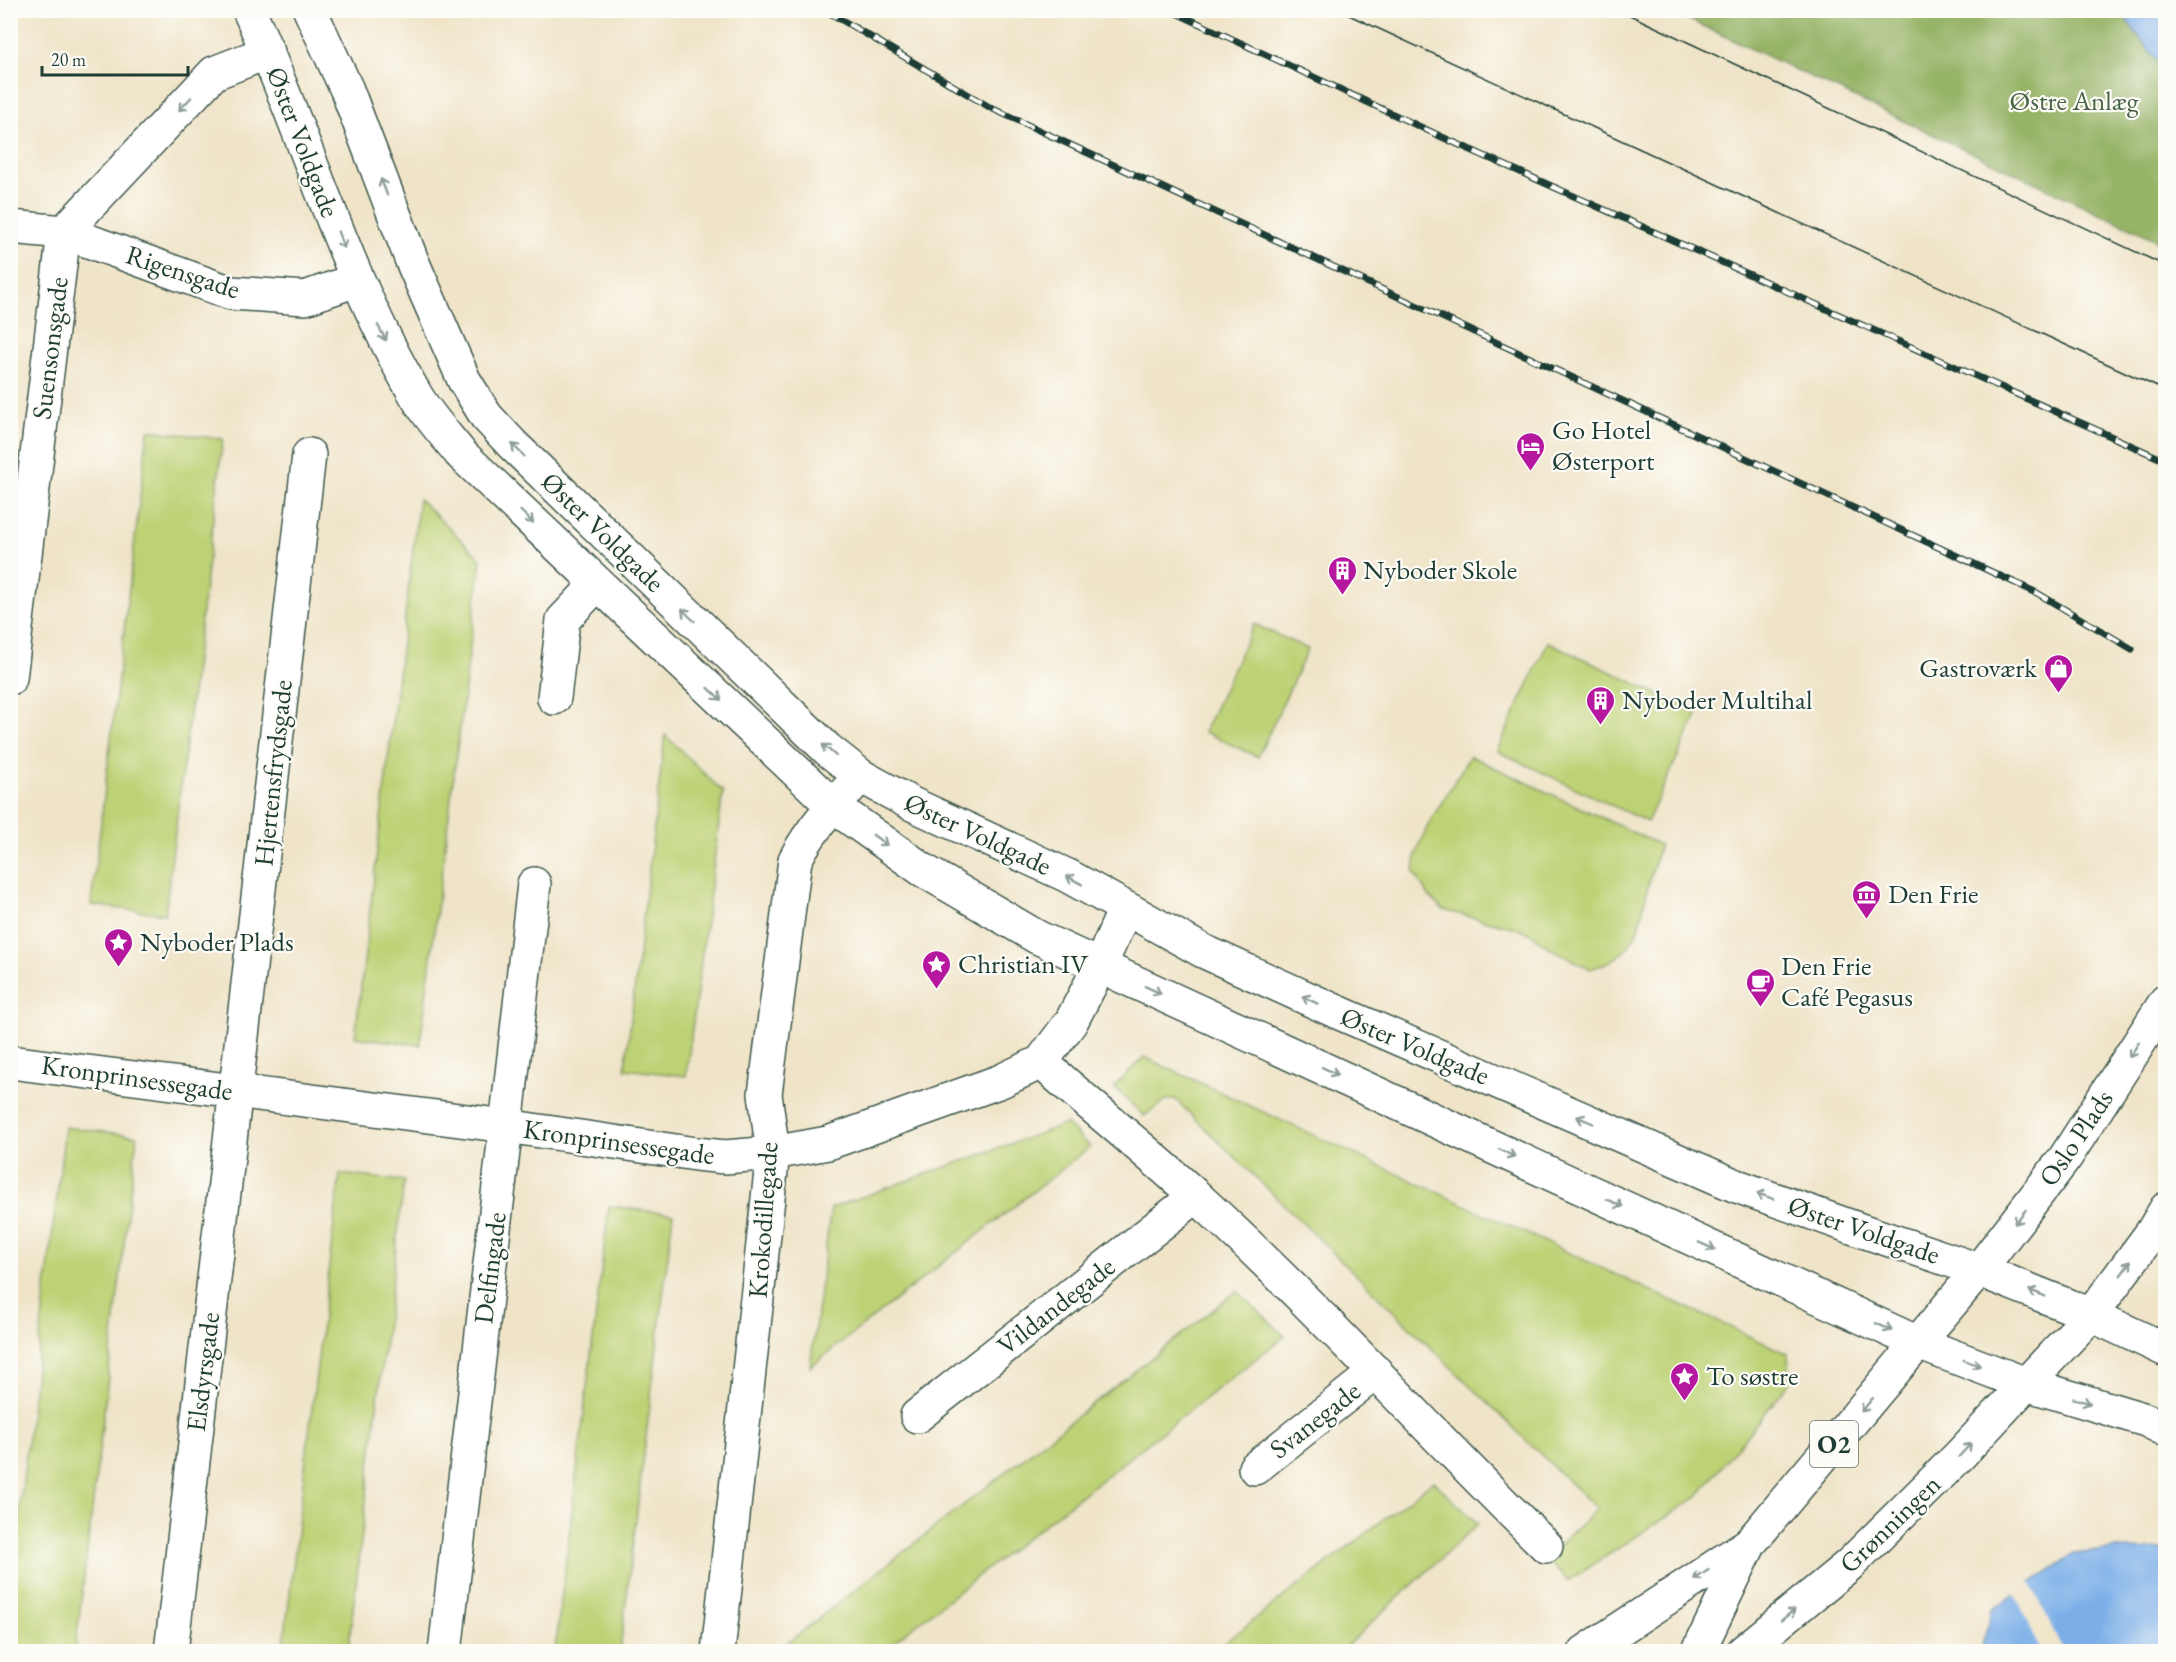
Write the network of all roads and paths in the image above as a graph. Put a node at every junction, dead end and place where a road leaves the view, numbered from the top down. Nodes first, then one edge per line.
1 (249, 10) edge
2 (310, 10) edge
3 (268, 52) junction
4 (10, 227) edge
5 (64, 232) junction
6 (356, 280) junction
7 (309, 455) dead end
8 (597, 584) junction
9 (10, 678) edge
10 (554, 698) dead end
11 (861, 776) junction
12 (833, 806) junction
13 (534, 884) dead end
14 (1125, 909) junction
15 (1100, 966) junction
16 (2166, 1001) edge
17 (10, 1062) edge
18 (1041, 1062) junction
19 (236, 1092) junction
20 (506, 1126) junction
21 (773, 1153) junction
22 (1196, 1196) junction
23 (2166, 1209) edge
24 (1979, 1270) junction
25 (2091, 1315) junction
26 (1918, 1343) junction
27 (2166, 1350) edge
28 (1376, 1372) junction
29 (2026, 1384) junction
30 (917, 1416) dead end
31 (2166, 1430) edge
32 (1255, 1468) dead end
33 (1750, 1543) junction
34 (1546, 1546) dead end
35 (171, 1652) edge
36 (445, 1652) edge
37 (718, 1652) edge
38 (1585, 1652) edge
39 (1698, 1652) edge
40 (1743, 1652) edge

1 - 3 street, Øster Voldgade
11 -> 2 street, Øster Voldgade
3 -> 5 street, Øster Voldgade
3 -> 6 street, Øster Voldgade
4 - 5 street, Rigensgade
5 - 6 street, Rigensgade
5 - 9 street, Suensonsgade
6 -> 8 street, Øster Voldgade
7 - 19 street, Hjertensfrydsgade
8 - 10 street
8 -> 12 street, Øster Voldgade
11 - 12 street, Krokodillegade
14 -> 11 street, Øster Voldgade
12 -> 15 street, Øster Voldgade
12 - 21 street, Krokodillegade
13 - 20 street, Delfingade
14 - 15 street, Kronprinsessegade
24 -> 14 street, Øster Voldgade
15 - 18 street, Kronprinsessegade
15 -> 26 street, Øster Voldgade
16 -> 24 street, Oslo Plads
17 - 19 street, Kronprinsessegade
18 - 21 street, Kronprinsessegade
18 - 22 street
19 - 20 street, Kronprinsessegade
19 - 35 street, Elsdyrsgade
20 - 21 street, Kronprinsessegade
20 - 36 street, Delfingade
21 - 37 street, Krokodillegade
22 - 28 street
22 - 30 street, Vildandegade
25 -> 23 street
25 -> 24 street, Øster Voldgade
24 - 26 street, O2
25 - 27 street, Øster Voldgade
25 - 29 street, Grønningen
26 -> 29 street, Øster Voldgade
26 -> 33 street, O2
28 - 32 street, Svanegade
28 - 34 street
29 -> 31 street, Øster Voldgade
40 -> 29 street, Grønningen
33 -> 38 street, O2
33 - 39 street, O2

